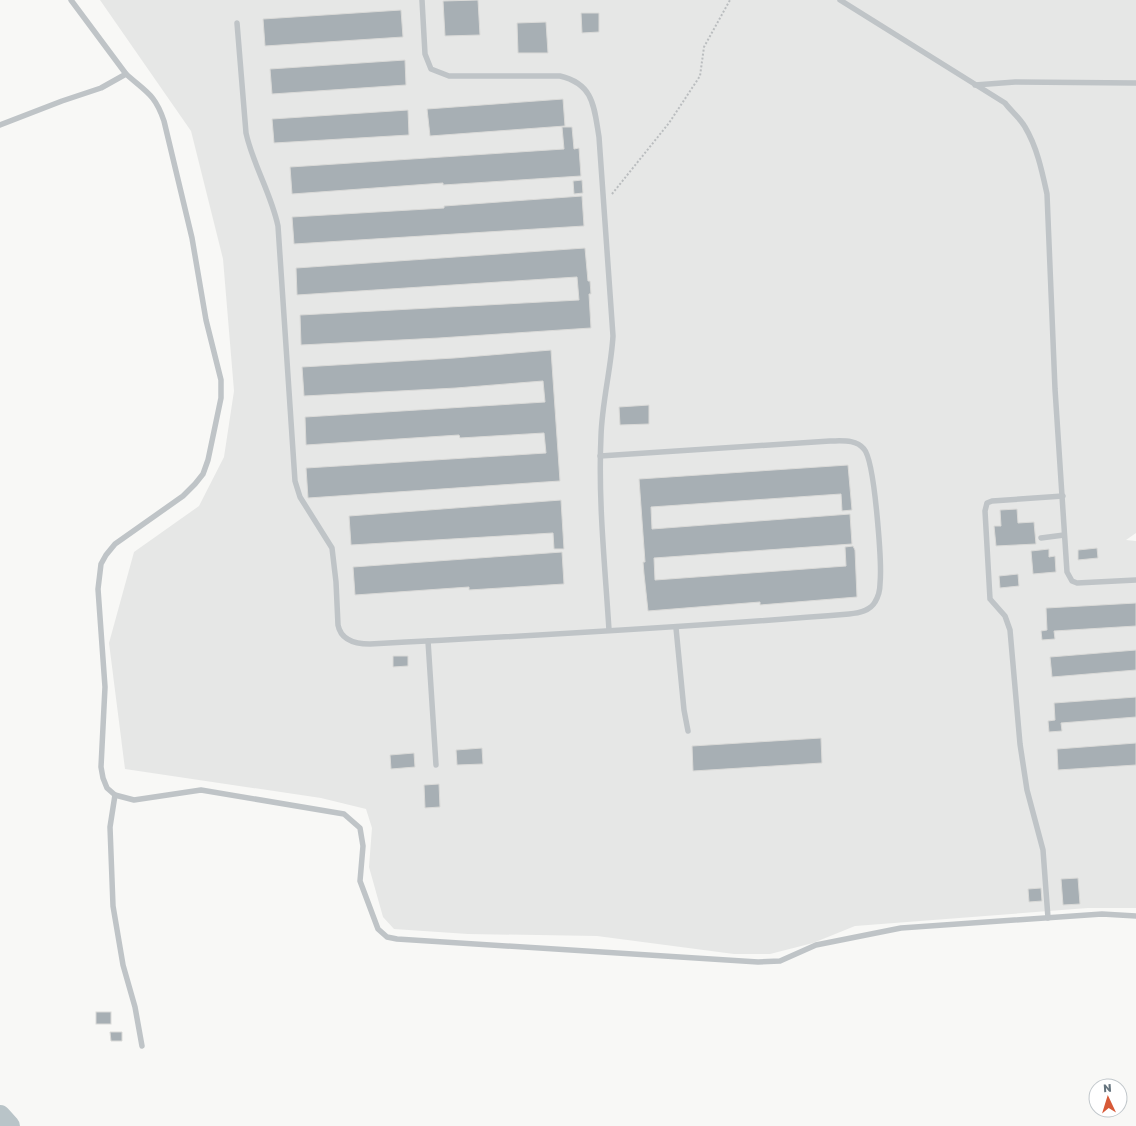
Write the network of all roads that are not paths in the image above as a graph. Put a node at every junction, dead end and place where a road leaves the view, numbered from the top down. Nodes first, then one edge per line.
1 (71, 0) edge
2 (422, 0) edge
3 (840, 0) edge
4 (237, 23) dead end
5 (126, 74) junction
6 (1136, 83) edge
7 (975, 85) junction
8 (0, 125) edge
9 (600, 456) junction
10 (1063, 496) junction
11 (1064, 536) junction
12 (1041, 538) dead end
13 (1136, 580) edge
14 (676, 628) junction
15 (609, 630) junction
16 (428, 641) junction
17 (688, 731) dead end
18 (436, 765) dead end
19 (115, 795) junction
20 (1136, 916) edge
21 (1048, 918) junction
22 (142, 1046) dead end

1 - 5 lane
2 - 9 lane
3 - 7 lane
4 - 16 lane
5 - 8 lane
5 - 19 lane
6 - 7 lane
7 - 10 lane
9 - 14 lane
9 - 15 lane
10 - 11 lane
10 - 21 lane
11 - 12 lane
11 - 13 lane
14 - 15 lane
14 - 17 lane
15 - 16 lane
16 - 18 lane
19 - 21 lane
19 - 22 lane
20 - 21 lane

